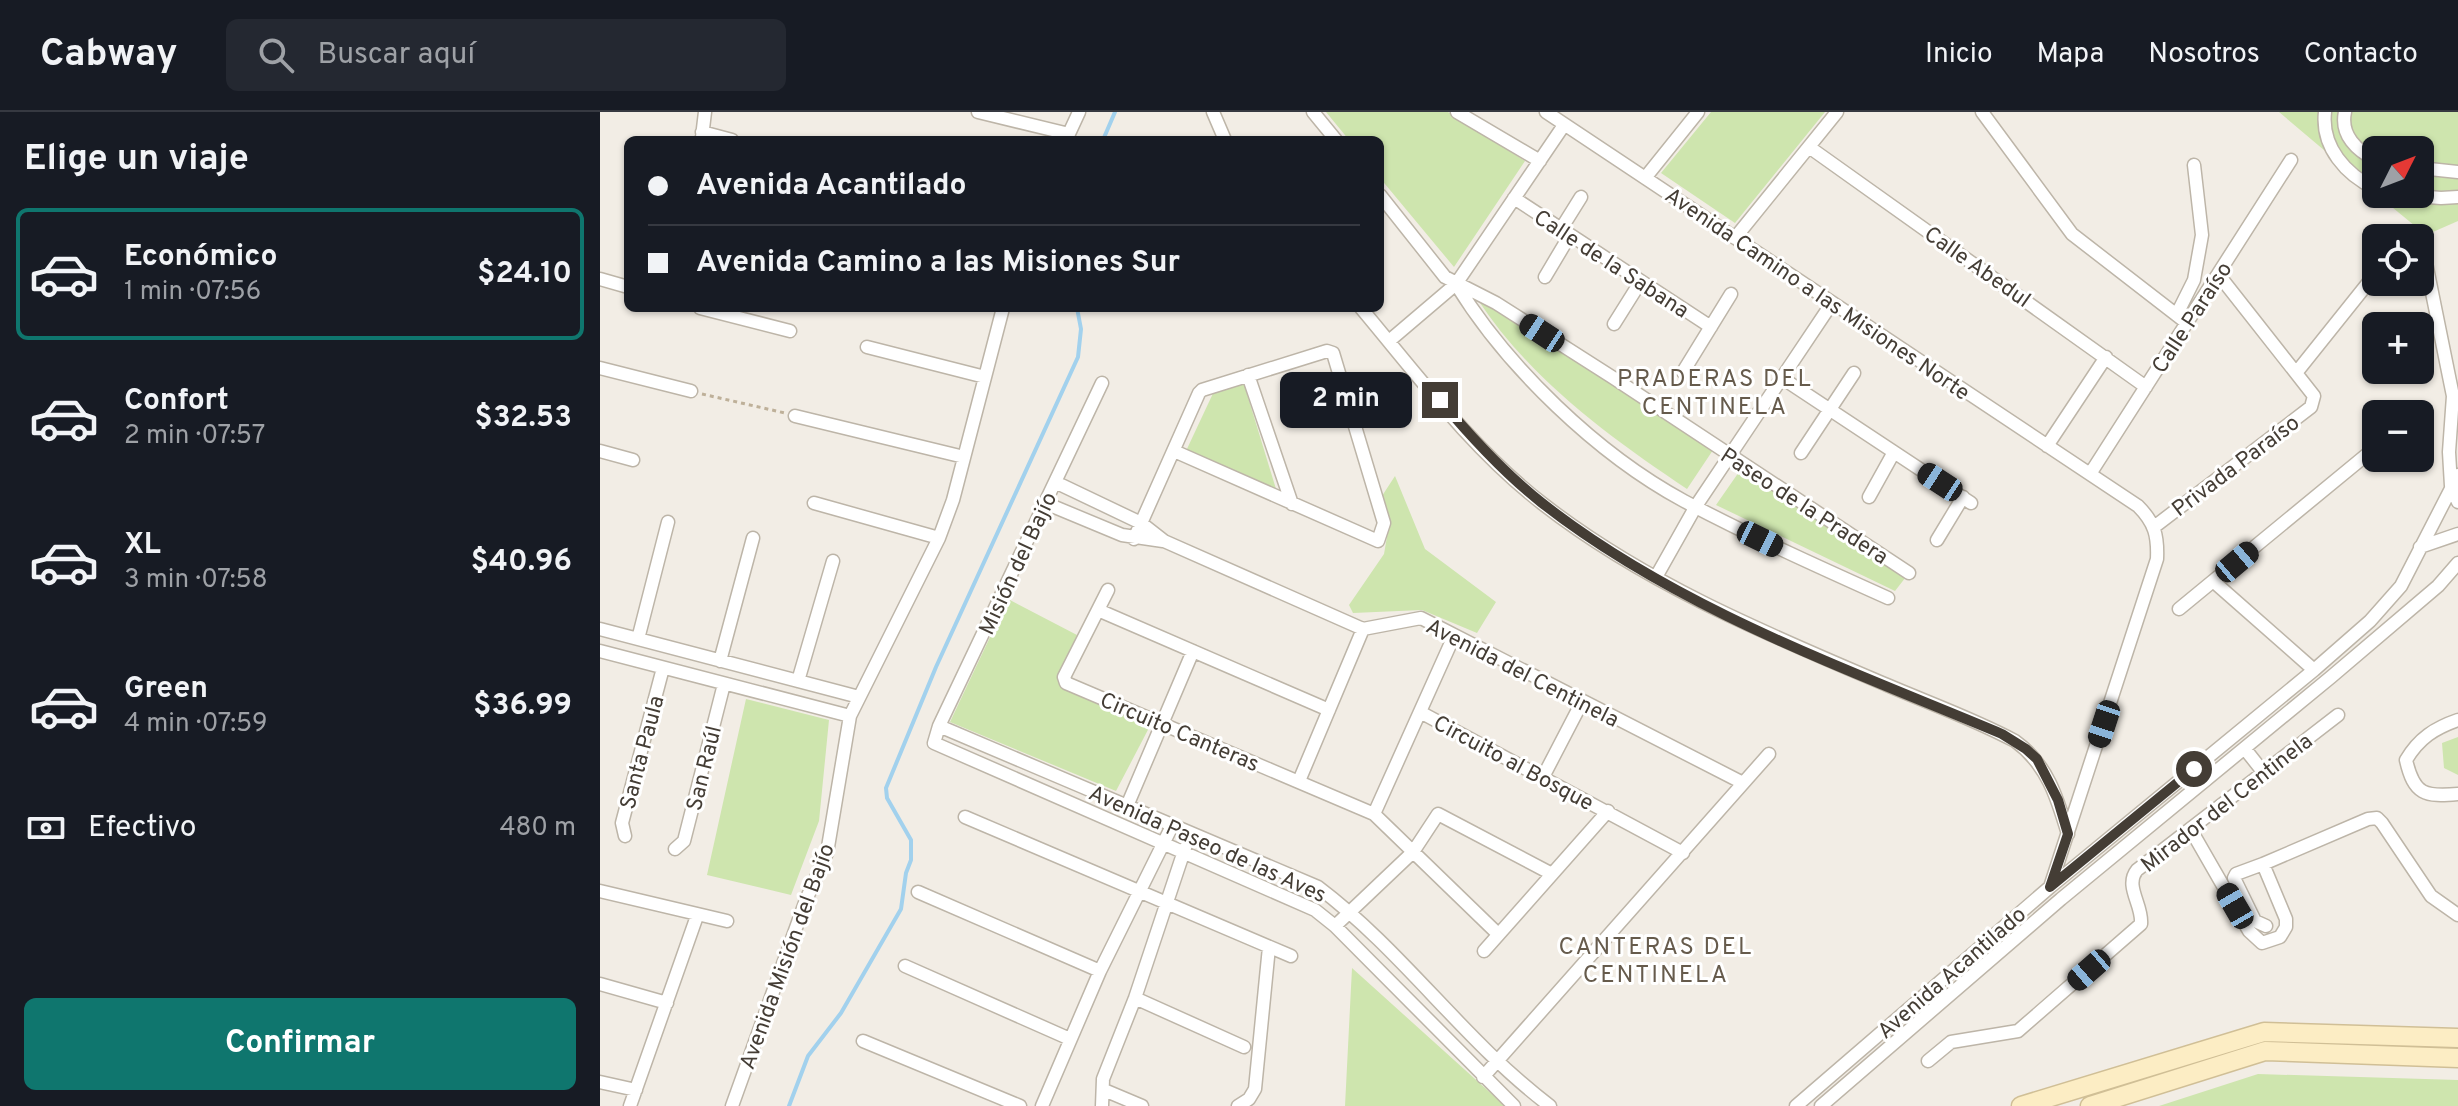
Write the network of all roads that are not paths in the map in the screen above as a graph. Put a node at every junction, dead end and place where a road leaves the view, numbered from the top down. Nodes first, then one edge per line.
1 (705, 112) edge
2 (978, 112) edge
3 (1079, 112) edge
4 (1213, 112) edge
5 (1313, 112) edge
6 (1457, 112) edge
7 (1698, 112) edge
8 (1837, 112) edge
9 (1982, 112) edge
10 (2325, 112) edge
11 (2345, 112) edge
12 (1548, 113) edge
13 (1564, 125) junction
14 (702, 136) edge
15 (1064, 136) edge
16 (1068, 136) edge
17 (1223, 136) edge
18 (1333, 136) edge
19 (1809, 147) junction
20 (2362, 153) edge
21 (2291, 160) dead end
22 (1540, 161) junction
23 (2194, 165) dead end
24 (2434, 169) edge
25 (2458, 172) edge
26 (1645, 178) junction
27 (2362, 182) edge
28 (1581, 197) dead end
29 (2434, 197) edge
30 (2458, 197) edge
31 (1514, 198) junction
32 (1384, 200) edge
33 (1566, 232) junction
34 (1735, 238) junction
35 (2218, 274) junction
36 (1545, 277) dead end
37 (600, 279) edge
38 (1641, 281) junction
39 (1456, 284) junction
40 (624, 286) edge
41 (2362, 290) edge
42 (1731, 294) dead end
43 (2433, 296) edge
44 (1832, 303) junction
45 (716, 312) edge
46 (1002, 312) edge
47 (1364, 312) edge
48 (2182, 318) junction
49 (1614, 324) dead end
50 (1711, 327) junction
51 (790, 331) dead end
52 (1389, 341) junction
53 (867, 347) dead end
54 (2106, 357) junction
55 (600, 368) edge
56 (1683, 372) dead end
57 (1854, 373) dead end
58 (2296, 373) junction
59 (1248, 375) junction
60 (985, 377) junction
61 (1782, 378) junction
62 (1102, 383) dead end
63 (2146, 387) junction
64 (691, 391) road end
65 (1829, 410) junction
66 (795, 416) road end
67 (2047, 446) junction
68 (600, 451) edge
69 (1174, 451) junction
70 (1894, 452) junction
71 (1801, 453) dead end
72 (1730, 455) junction
73 (964, 457) junction
74 (2362, 459) edge
75 (633, 460) dead end
76 (2090, 474) junction
77 (2454, 480) edge
78 (1055, 482) junction
79 (1869, 497) dead end
80 (2458, 502) edge
81 (814, 503) dead end
82 (1045, 503) junction
83 (1292, 504) junction
84 (1696, 506) junction
85 (668, 522) dead end
86 (1141, 523) junction
87 (2154, 527) junction
88 (2458, 534) edge
89 (939, 538) junction
90 (1134, 539) junction
91 (1937, 540) dead end
92 (1164, 541) junction
93 (752, 543) dead end
94 (2420, 547) junction
95 (833, 561) dead end
96 (2458, 563) edge
97 (1909, 573) dead end
98 (1656, 577) junction
99 (2213, 581) junction
100 (1108, 590) dead end
101 (1888, 598) dead end
102 (2179, 609) dead end
103 (1098, 610) junction
104 (600, 629) edge
105 (1363, 629) junction
106 (1454, 636) junction
107 (638, 639) junction
108 (600, 651) edge
109 (1193, 651) junction
110 (720, 661) junction
111 (663, 668) junction
112 (2314, 670) junction
113 (798, 681) junction
114 (724, 684) junction
115 (859, 697) junction
116 (1582, 702) junction
117 (1329, 710) junction
118 (1420, 712) junction
119 (2338, 715) dead end
120 (850, 716) junction
121 (2458, 720) edge
122 (1163, 724) junction
123 (939, 726) junction
124 (934, 743) joint
125 (2245, 749) junction
126 (1769, 754) dead end
127 (2263, 773) junction
128 (1543, 777) junction
129 (1299, 781) junction
130 (1743, 783) junction
131 (2458, 794) edge
132 (1127, 806) junction
133 (1608, 811) junction
134 (1374, 814) junction
135 (965, 817) dead end
136 (1172, 826) junction
137 (2191, 830) junction
138 (1191, 834) junction
139 (2068, 834) junction
140 (625, 836) dead end
141 (1164, 845) junction
142 (675, 849) dead end
143 (1413, 852) junction
144 (1183, 853) junction
145 (1683, 853) junction
146 (2263, 864) junction
147 (1552, 874) junction
148 (2050, 887) junction
149 (1139, 890) junction
150 (600, 891) edge
151 (918, 892) dead end
152 (2061, 899) junction
153 (1168, 904) junction
154 (1351, 912) junction
155 (2458, 915) edge
156 (697, 916) junction
157 (727, 921) dead end
158 (1335, 926) junction
159 (2266, 926) dead end
160 (1498, 934) junction
161 (1269, 947) junction
162 (1484, 951) dead end
163 (1291, 956) dead end
164 (905, 966) dead end
165 (1100, 971) junction
166 (600, 984) edge
167 (1135, 998) junction
168 (1437, 1000) junction
169 (667, 1003) junction
170 (1422, 1015) junction
171 (2458, 1038) edge
172 (1070, 1039) junction
173 (863, 1041) dead end
174 (1244, 1047) dead end
175 (2458, 1058) edge
176 (1928, 1061) dead end
177 (1498, 1062) junction
178 (1483, 1077) junction
179 (600, 1082) edge
180 (636, 1090) junction
181 (1104, 1090) junction
182 (1541, 1103) edge
183 (630, 1106) edge
184 (732, 1106) edge
185 (1020, 1106) edge
186 (1042, 1106) edge
187 (1102, 1106) edge
188 (1142, 1106) edge
189 (1238, 1106) edge
190 (1514, 1106) edge
191 (1796, 1106) edge
192 (1821, 1106) edge
193 (2021, 1106) edge
194 (2090, 1106) edge

1 - 14 street
2 - 15 street
3 - 16 street
4 - 17 street
5 - 18 street
6 - 22 street
7 - 26 street
8 - 19 street
9 - 48 street
10 - 27 street
11 - 20 street
12 - 13 street, Avenida Camino a las Misiones Norte
13 - 22 street, Calle de la Sabana
13 - 26 street, Avenida Camino a las Misiones Norte
19 - 34 street
19 - 54 street, Calle Abedul
21 - 35 street, Calle Paraíso
22 - 31 street, Calle de la Sabana
23 - 48 street
24 - 25 street
26 - 34 street, Avenida Camino a las Misiones Norte
28 - 33 street
29 - 30 street
31 - 33 street, Calle de la Sabana
31 - 39 street, Calle de la Sabana
32 - 39 street
33 - 36 street
33 - 38 street, Calle de la Sabana
34 - 44 street, Avenida Camino a las Misiones Norte
35 - 48 street, Calle Paraíso
35 - 58 street
37 - 40 street
38 - 49 street
38 - 50 street, Calle de la Sabana
39 - 52 street, Calle de la Sabana
39 - 72 street, Paseo de la Pradera
39 - 84 street
41 - 58 street
42 - 50 street
43 - 77 street
44 - 61 street
44 - 67 street, Avenida Camino a las Misiones Norte
45 - 51 street
46 - 60 street, Avenida Misión del Bajío
47 - 52 street
48 - 63 street, Calle Paraíso
50 - 56 street
52 - 98 street
53 - 60 street
54 - 63 street, Calle Abedul
54 - 67 street
55 - 64 street
57 - 65 street
58 - 87 street, Privada Paraíso
59 - 69 street
59 - 83 street
59 - 83 street
60 - 73 street, Avenida Misión del Bajío
61 - 65 street
61 - 72 street
62 - 78 street, Misión del Bajío
63 - 76 street, Calle Paraíso
65 - 70 street
65 - 71 street
66 - 73 street
67 - 76 street, Avenida Camino a las Misiones Norte
68 - 75 street
69 - 83 street
69 - 86 street
70 - 79 street
70 - 91 street
72 - 84 street
72 - 97 street, Paseo de la Pradera
73 - 89 street, Avenida Misión del Bajío
74 - 99 street
76 - 87 street, Avenida Camino a las Misiones Norte
77 - 80 street
77 - 94 street, Avenida Acantilado
78 - 82 street, Misión del Bajío
78 - 86 street
81 - 89 street
82 - 90 street
82 - 123 street, Misión del Bajío
84 - 98 street
84 - 101 street
85 - 107 street
86 - 90 street
86 - 92 street
87 - 139 street
88 - 94 street
89 - 115 street, Avenida Misión del Bajío
90 - 92 street
92 - 105 street
93 - 110 street
94 - 112 street, Avenida Acantilado
95 - 113 street
96 - 125 street, Avenida Acantilado
98 - 139 street
99 - 102 street
99 - 112 street
100 - 103 street, Circuito Canteras
103 - 109 street
103 - 122 street, Circuito Canteras
104 - 107 street
105 - 106 street, Avenida del Centinela
105 - 117 street
106 - 116 street, Avenida del Centinela
106 - 118 street, Circuito al Bosque
107 - 110 street
108 - 111 street
109 - 117 street
109 - 122 street
110 - 113 street
111 - 114 street
111 - 140 street, Santa Paula
112 - 148 street, Avenida Acantilado
113 - 115 street
114 - 120 street
114 - 142 street, San Raúl
115 - 120 street, Avenida Misión del Bajío
116 - 128 street
116 - 130 street, Avenida del Centinela
117 - 129 street
118 - 128 street, Circuito al Bosque
118 - 134 street, Circuito al Bosque
119 - 127 street, Mirador del Centinela
120 - 184 street, Avenida Misión del Bajío
121 - 131 street
122 - 129 street, Circuito Canteras
122 - 132 street
123 - 124 street, Misión del Bajío
123 - 132 street, Avenida Paseo de las Aves
124 - 141 street, Avenida Paseo de las Aves
125 - 127 street
125 - 152 street, Avenida Acantilado
126 - 130 street
127 - 137 street, Mirador del Centinela
128 - 133 street, Circuito al Bosque
129 - 134 street
130 - 145 street
132 - 136 street, Avenida Paseo de las Aves
133 - 145 street, Circuito al Bosque
133 - 147 street, Circuito al Bosque
134 - 143 street
135 - 149 street
136 - 138 street, Avenida Paseo de las Aves
136 - 141 street
137 - 146 street
137 - 176 street, Mirador del Centinela
138 - 144 street
138 - 154 street, Avenida Paseo de las Aves
139 - 148 street
141 - 144 street, Avenida Paseo de las Aves
141 - 149 street
143 - 147 street
143 - 154 street
143 - 160 street
144 - 153 street
144 - 158 street, Avenida Paseo de las Aves
145 - 177 street
146 - 155 street
146 - 159 street
147 - 160 street, Circuito al Bosque
148 - 152 street
148 - 191 street, Avenida Acantilado
149 - 153 street
149 - 165 street
150 - 156 street
151 - 165 street
152 - 192 street, Avenida Acantilado
153 - 161 street
153 - 167 street
154 - 158 street
154 - 168 street, Avenida Paseo de las Aves
156 - 157 street
156 - 169 street
158 - 170 street, Avenida Paseo de las Aves
160 - 162 street, Circuito al Bosque
161 - 163 street
161 - 189 street
164 - 172 street
165 - 172 street
166 - 169 street
167 - 174 street
167 - 181 street
168 - 170 street
168 - 177 street, Avenida Paseo de las Aves
169 - 180 street
170 - 178 street, Avenida Paseo de las Aves
171 - 193 main road
172 - 186 street
173 - 185 street
175 - 194 main road
177 - 178 street
177 - 182 street, Avenida Paseo de las Aves
178 - 190 street, Avenida Paseo de las Aves
179 - 180 street
180 - 183 street
181 - 187 street
181 - 188 street

